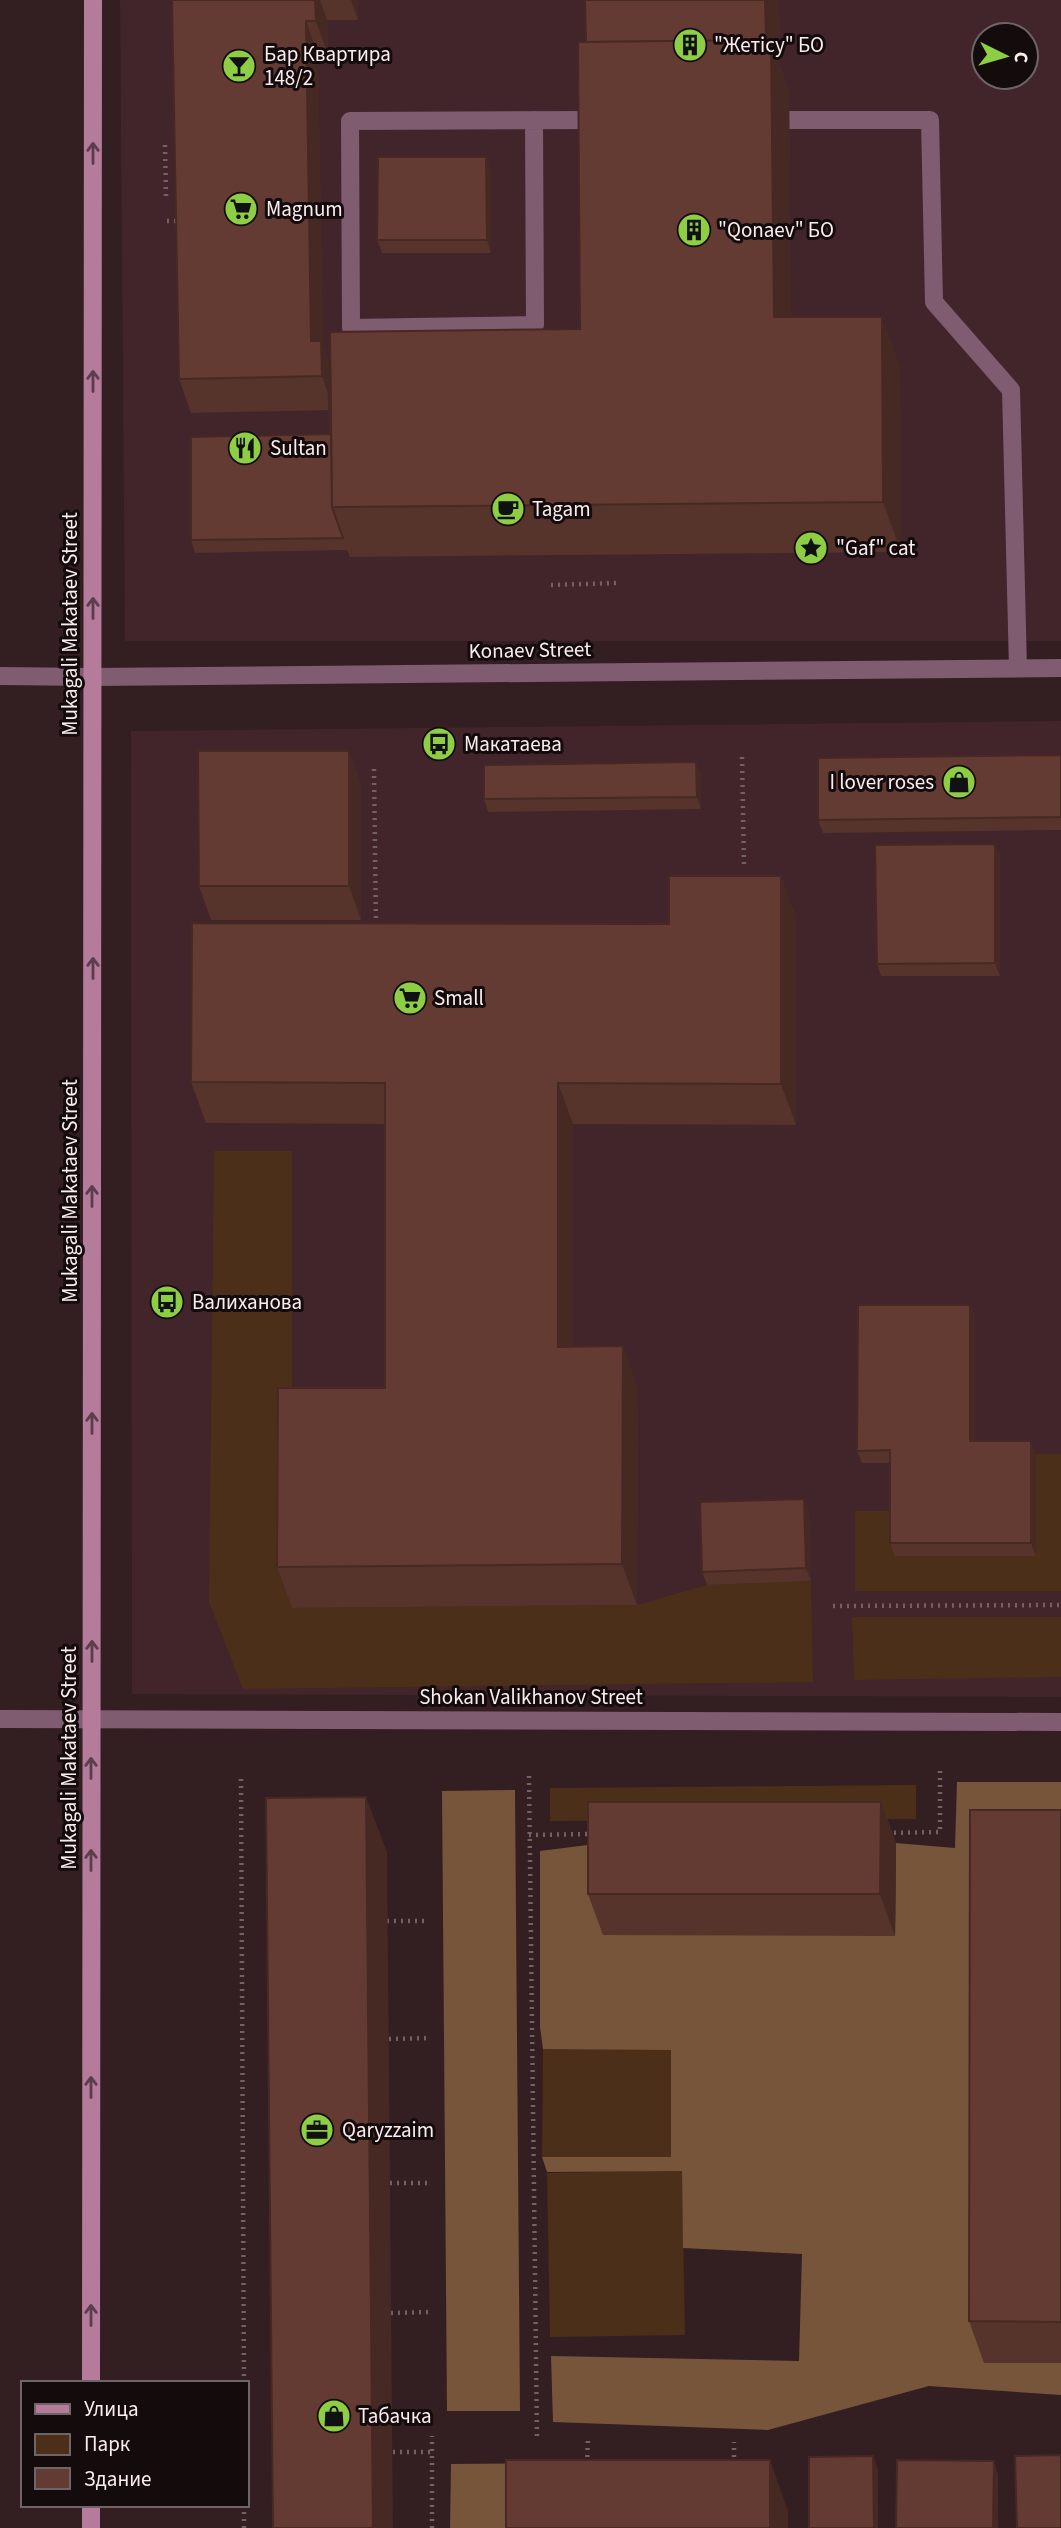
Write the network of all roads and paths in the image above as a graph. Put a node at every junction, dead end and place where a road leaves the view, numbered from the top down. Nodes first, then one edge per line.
1 (93, 0) edge
2 (534, 120) junction
3 (616, 120) edge
4 (752, 120) edge
5 (165, 145) dead end
6 (166, 197) dead end
7 (187, 221) edge
8 (167, 222) dead end
9 (617, 583) dead end
10 (551, 585) dead end
11 (1018, 668) junction
12 (1061, 668) edge
13 (0, 676) edge
14 (93, 677) junction
15 (742, 757) dead end
16 (374, 769) dead end
17 (744, 865) dead end
18 (376, 931) edge
19 (1061, 1605) edge
20 (833, 1606) dead end
21 (0, 1719) edge
22 (92, 1719) junction
23 (1061, 1721) edge
24 (940, 1771) dead end
25 (529, 1776) dead end
26 (241, 1779) dead end
27 (885, 1833) dead end
28 (529, 1835) junction
29 (594, 1835) edge
30 (387, 1921) dead end
31 (429, 1921) dead end
32 (430, 2038) dead end
33 (388, 2039) dead end
34 (390, 2183) dead end
35 (431, 2183) dead end
36 (391, 2312) dead end
37 (431, 2312) dead end
38 (91, 2381) edge
39 (244, 2381) edge
40 (432, 2436) dead end
41 (537, 2438) dead end
42 (588, 2439) dead end
43 (734, 2442) dead end
44 (393, 2452) dead end
45 (432, 2452) junction
46 (734, 2469) edge
47 (587, 2475) edge
48 (91, 2507) edge
49 (244, 2507) edge
50 (91, 2528) edge
51 (244, 2528) edge
52 (432, 2528) edge

14 -> 1 main road, Mukagali Makataev Street
2 - 2 street
2 - 3 street
4 - 11 street
5 - 6 path
7 - 8 path
9 - 10 path
11 - 12 street, Konaev Street
11 - 14 street, Konaev Street
13 - 14 street, Konaev Street
22 -> 14 main road, Mukagali Makataev Street
15 - 17 path
16 - 18 path
19 - 20 path
21 - 22 street, Shokan Valikhanov Street
22 - 23 street, Shokan Valikhanov Street
38 -> 22 main road, Mukagali Makataev Street
24 - 27 path
25 - 28 path
26 - 39 path
28 - 29 path
28 - 41 path
30 - 31 path
32 - 33 path
34 - 35 path
36 - 37 path
40 - 45 path
42 - 47 path
43 - 46 path
44 - 45 path
45 - 52 path
48 - 50 main road
49 - 51 path

